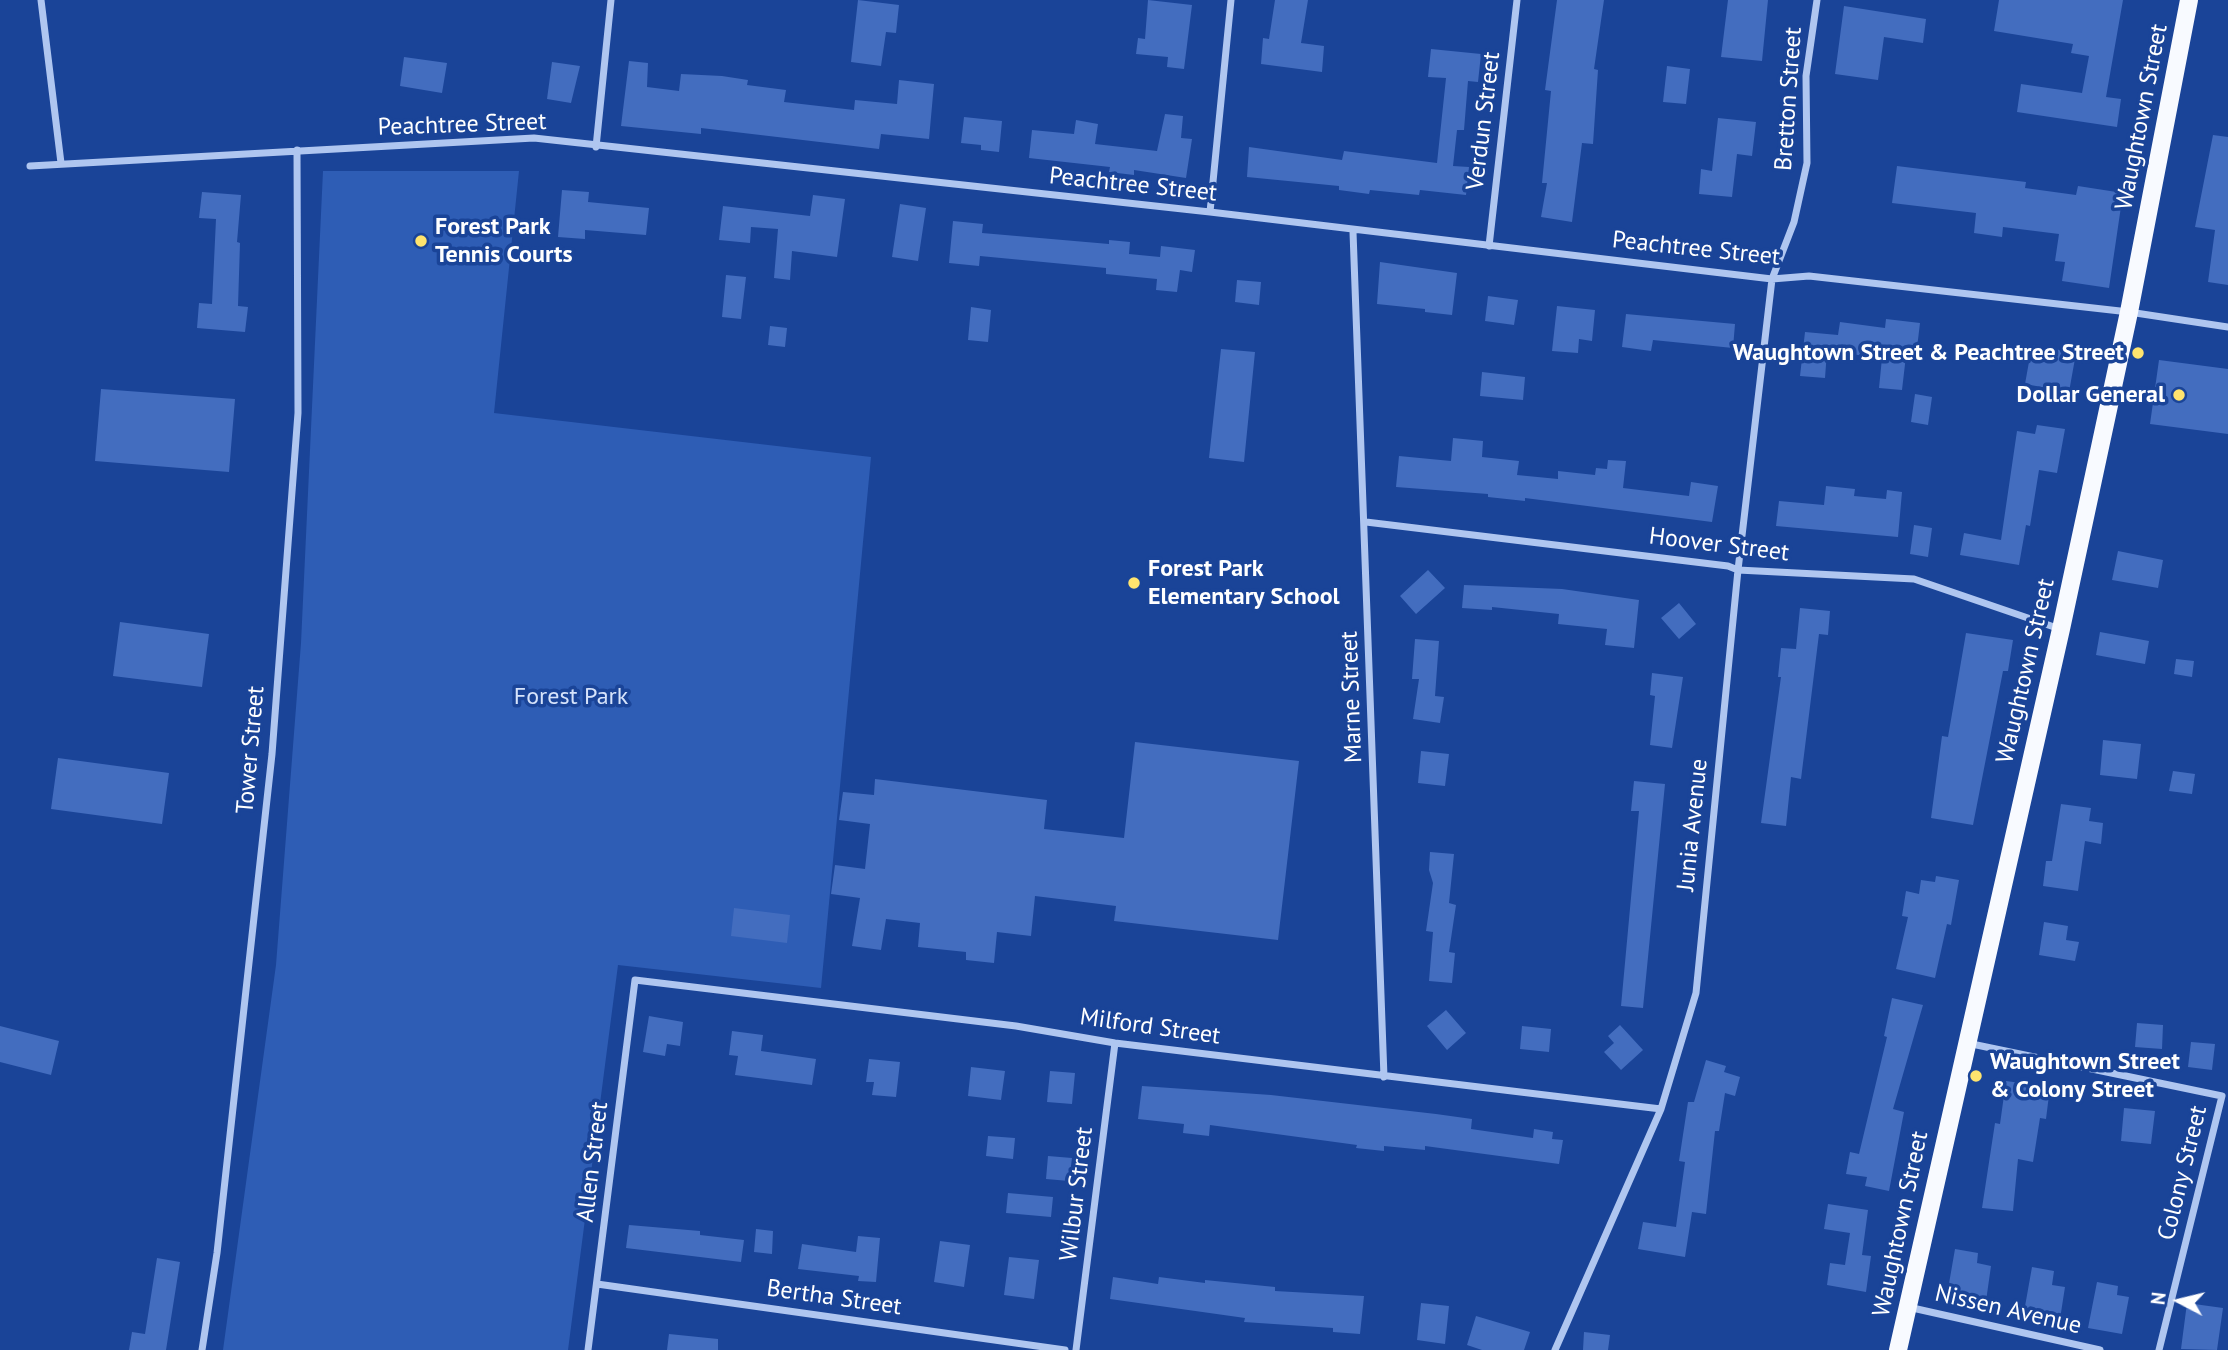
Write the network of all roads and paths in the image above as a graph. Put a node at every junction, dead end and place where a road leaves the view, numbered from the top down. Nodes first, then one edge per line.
1 (41, 0) edge
2 (611, 0) edge
3 (1231, 0) edge
4 (1517, 0) edge
5 (1817, 0) edge
6 (2189, 0) edge
7 (596, 147) junction
8 (297, 150) junction
9 (61, 163) junction
10 (30, 166) dead end
11 (1210, 212) junction
12 (1353, 232) junction
13 (1489, 246) junction
14 (1772, 279) junction
15 (2129, 312) junction
16 (2228, 327) edge
17 (1366, 522) junction
18 (1738, 570) junction
19 (2061, 629) junction
20 (635, 980) joint
21 (1966, 1043) junction
22 (1115, 1044) junction
23 (1384, 1077) junction
24 (1661, 1109) junction
25 (597, 1284) junction
26 (1908, 1307) junction
27 (202, 1350) edge
28 (588, 1350) edge
29 (1065, 1350) edge
30 (1076, 1350) edge
31 (1555, 1350) edge
32 (1898, 1350) edge
33 (2100, 1350) edge
34 (2158, 1350) edge

1 - 9 street
2 - 7 street
3 - 11 street
4 - 13 street, Verdun Street
5 - 14 street, Bretton Street
6 - 15 main road, Waughtown Street
7 - 8 street, Peachtree Street
7 - 11 street, Peachtree Street
8 - 9 street, Peachtree Street
8 - 27 street, Tower Street
9 - 10 street, Peachtree Street
11 - 12 street, Peachtree Street
12 - 13 street, Peachtree Street
12 - 17 street, Marne Street
13 - 14 street, Peachtree Street
14 - 15 street, Peachtree Street
14 - 18 street, Junia Avenue
15 - 16 street, Peachtree Street
15 - 19 main road, Waughtown Street
17 - 18 street, Hoover Street
17 - 23 street, Marne Street
18 - 19 street, Hoover Street
18 - 24 street, Junia Avenue
19 - 21 main road, Waughtown Street
20 - 22 street, Milford Street
20 - 25 street, Allen Street
21 - 26 main road, Waughtown Street
21 - 34 street, Colony Street
22 - 23 street, Milford Street
22 - 30 street, Wilbur Street
23 - 24 street, Milford Street
24 - 31 street, Junia Avenue
25 - 28 street, Allen Street
25 - 29 street, Bertha Street
26 - 32 main road, Waughtown Street
26 - 33 street, Nissen Avenue

